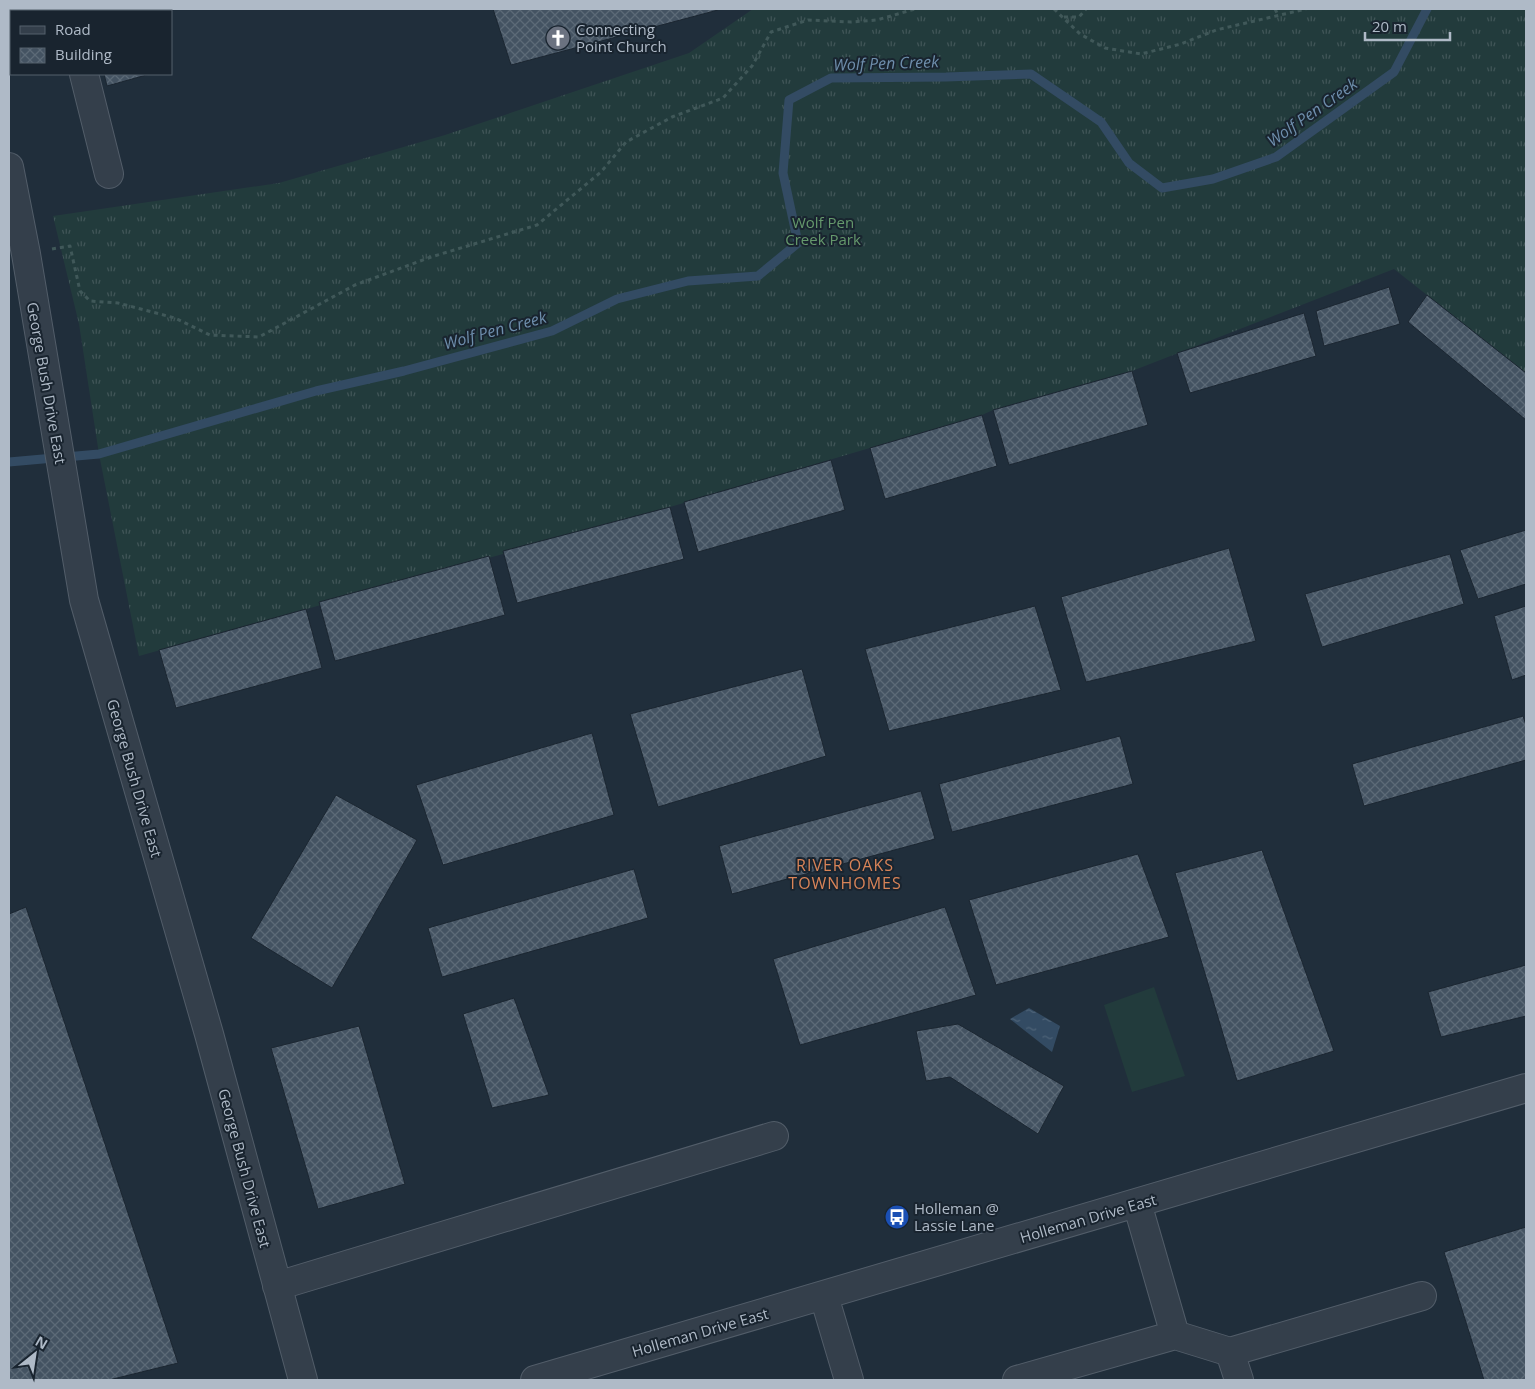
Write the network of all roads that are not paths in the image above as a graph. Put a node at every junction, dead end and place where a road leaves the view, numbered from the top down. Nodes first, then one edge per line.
1 (84, 75) edge
2 (9, 167) edge
3 (109, 174) dead end
4 (1526, 1088) edge
5 (774, 1136) dead end
6 (1137, 1203) junction
7 (277, 1286) junction
8 (824, 1296) junction
9 (1422, 1296) dead end
10 (1176, 1335) junction
11 (1230, 1352) junction
12 (303, 1380) edge
13 (536, 1380) edge
14 (849, 1380) edge
15 (1017, 1380) edge
16 (1239, 1380) edge

1 - 3 street
2 - 7 street, George Bush Drive East
4 - 6 street, Holleman Drive East
5 - 7 street
6 - 8 street, Holleman Drive East
6 - 10 street
7 - 12 street, George Bush Drive East
8 - 13 street, Holleman Drive East
8 - 14 street
9 - 11 street
10 - 11 street
10 - 15 street
11 - 16 street

